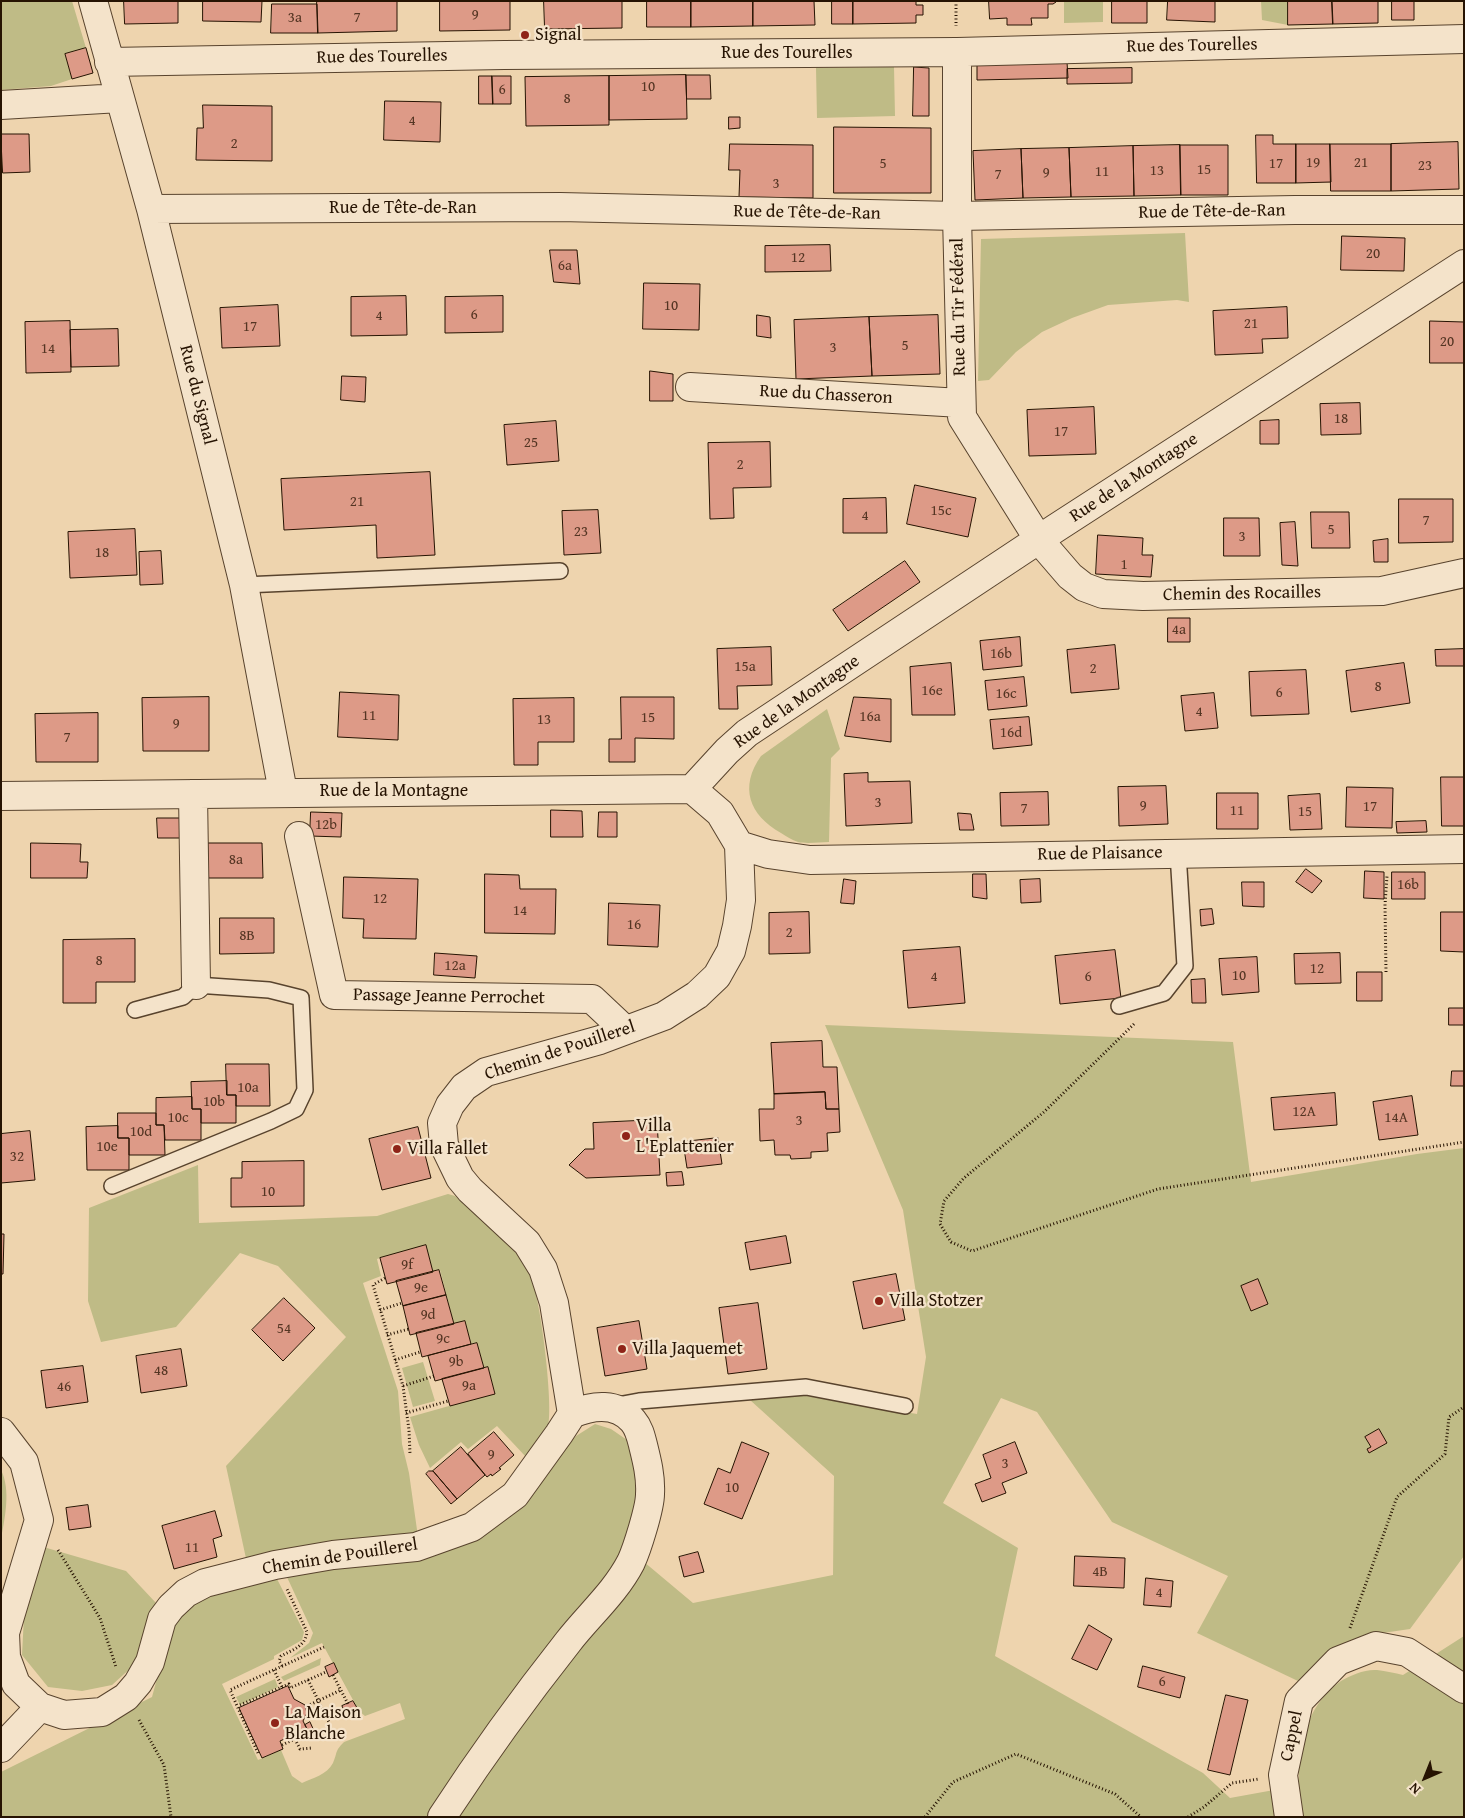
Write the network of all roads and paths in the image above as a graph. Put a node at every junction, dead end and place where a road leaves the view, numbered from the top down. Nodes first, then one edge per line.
1 (93, 1) edge
2 (956, 1) edge
3 (956, 22) dead end
4 (1464, 39) edge
5 (957, 52) junction
6 (109, 62) junction
7 (120, 98) junction
8 (1, 105) edge
9 (151, 210) junction
10 (1464, 210) edge
11 (957, 216) junction
12 (1464, 264) edge
13 (690, 387) dead end
14 (962, 402) junction
15 (1039, 540) junction
16 (560, 571) dead end
17 (1464, 573) edge
18 (244, 585) junction
19 (692, 789) junction
20 (283, 792) junction
21 (193, 794) junction
22 (1, 796) edge
23 (299, 836) dead end
24 (739, 846) junction
25 (1464, 849) edge
26 (1178, 853) junction
27 (1387, 872) dead end
28 (1386, 972) dead end
29 (196, 985) junction
30 (1164, 993) junction
31 (1119, 1006) dead end
32 (135, 1010) dead end
33 (625, 1030) junction
34 (1464, 1142) edge
35 (112, 1186) dead end
36 (385, 1278) dead end
37 (402, 1303) dead end
38 (380, 1310) junction
39 (409, 1329) dead end
40 (387, 1335) junction
41 (420, 1352) dead end
42 (395, 1360) junction
43 (434, 1376) dead end
44 (403, 1386) junction
45 (448, 1401) dead end
46 (609, 1406) junction
47 (905, 1406) dead end
48 (1464, 1407) edge
49 (406, 1413) junction
50 (572, 1414) junction
51 (1, 1432) edge
52 (410, 1454) dead end
53 (40, 1520) junction
54 (285, 1585) dead end
55 (324, 1647) dead end
56 (1338, 1661) junction
57 (282, 1666) junction
58 (274, 1670) junction
59 (118, 1671) dead end
60 (326, 1672) dead end
61 (333, 1674) dead end
62 (308, 1680) junction
63 (282, 1687) junction
64 (1464, 1689) edge
65 (341, 1690) junction
66 (126, 1698) junction
67 (318, 1700) junction
68 (348, 1704) dead end
69 (240, 1705) dead end
70 (307, 1706) dead end
71 (40, 1707) junction
72 (329, 1722) dead end
73 (303, 1735) dead end
74 (295, 1739) junction
75 (282, 1745) dead end
76 (1, 1748) edge
77 (312, 1748) dead end
78 (258, 1753) dead end
79 (1283, 1775) junction
80 (171, 1817) edge
81 (442, 1817) edge
82 (925, 1817) edge
83 (1141, 1817) edge
84 (1188, 1817) edge
85 (1289, 1817) edge

1 - 6 street, Rue du Signal
2 - 3 path
4 - 5 street, Rue des Tourelles
5 - 6 street, Rue des Tourelles
5 - 11 street, Rue du Tir Fédéral
6 - 7 street, Rue du Signal
7 - 8 street
7 - 9 street, Rue du Signal
9 - 11 street, Rue de Tête-de-Ran
9 - 18 street, Rue du Signal
10 - 11 street, Rue de Tête-de-Ran
11 - 14 street, Rue du Tir Fédéral
12 - 15 street, Rue de la Montagne
13 - 14 street, Rue du Chasseron
14 - 15 street, Rue du Tir Fédéral
15 - 17 street, Chemin des Rocailles
15 - 19 street, Rue de la Montagne
16 - 18 lane
18 - 20 street, Rue du Signal
19 - 20 street, Rue de la Montagne
19 - 24 street, Chemin de Pouillerel
20 - 21 street, Rue de la Montagne
21 - 22 street, Rue de la Montagne
21 - 29 street
23 - 33 street, Passage Jeanne Perrochet
24 - 26 street, Rue de Plaisance
24 - 33 street, Chemin de Pouillerel
25 - 26 street, Rue de Plaisance
26 - 30 lane
27 - 28 path
29 - 32 lane
29 - 35 lane
30 - 31 lane
30 - 34 path
33 - 50 street, Chemin de Pouillerel
36 - 38 path
37 - 38 path
38 - 40 path
39 - 40 path
40 - 42 path
41 - 42 path
42 - 44 path
43 - 44 path
44 - 49 path
45 - 49 path
46 - 47 lane
46 - 50 street
46 - 81 street
48 - 56 path
49 - 52 path
50 - 66 street, Chemin de Pouillerel
51 - 53 street
53 - 59 path
53 - 71 street
54 - 57 path
55 - 57 path
56 - 64 street, Cappel
56 - 79 street, Cappel
57 - 58 path
58 - 63 path
58 - 78 path
60 - 62 path
61 - 65 path
62 - 63 path
62 - 67 path
63 - 69 path
65 - 67 path
65 - 68 path
66 - 71 street
66 - 80 path
67 - 70 path
67 - 72 path
71 - 76 street
73 - 74 path
74 - 75 path
74 - 77 path
79 - 84 path
79 - 85 street, Cappel
82 - 83 path

